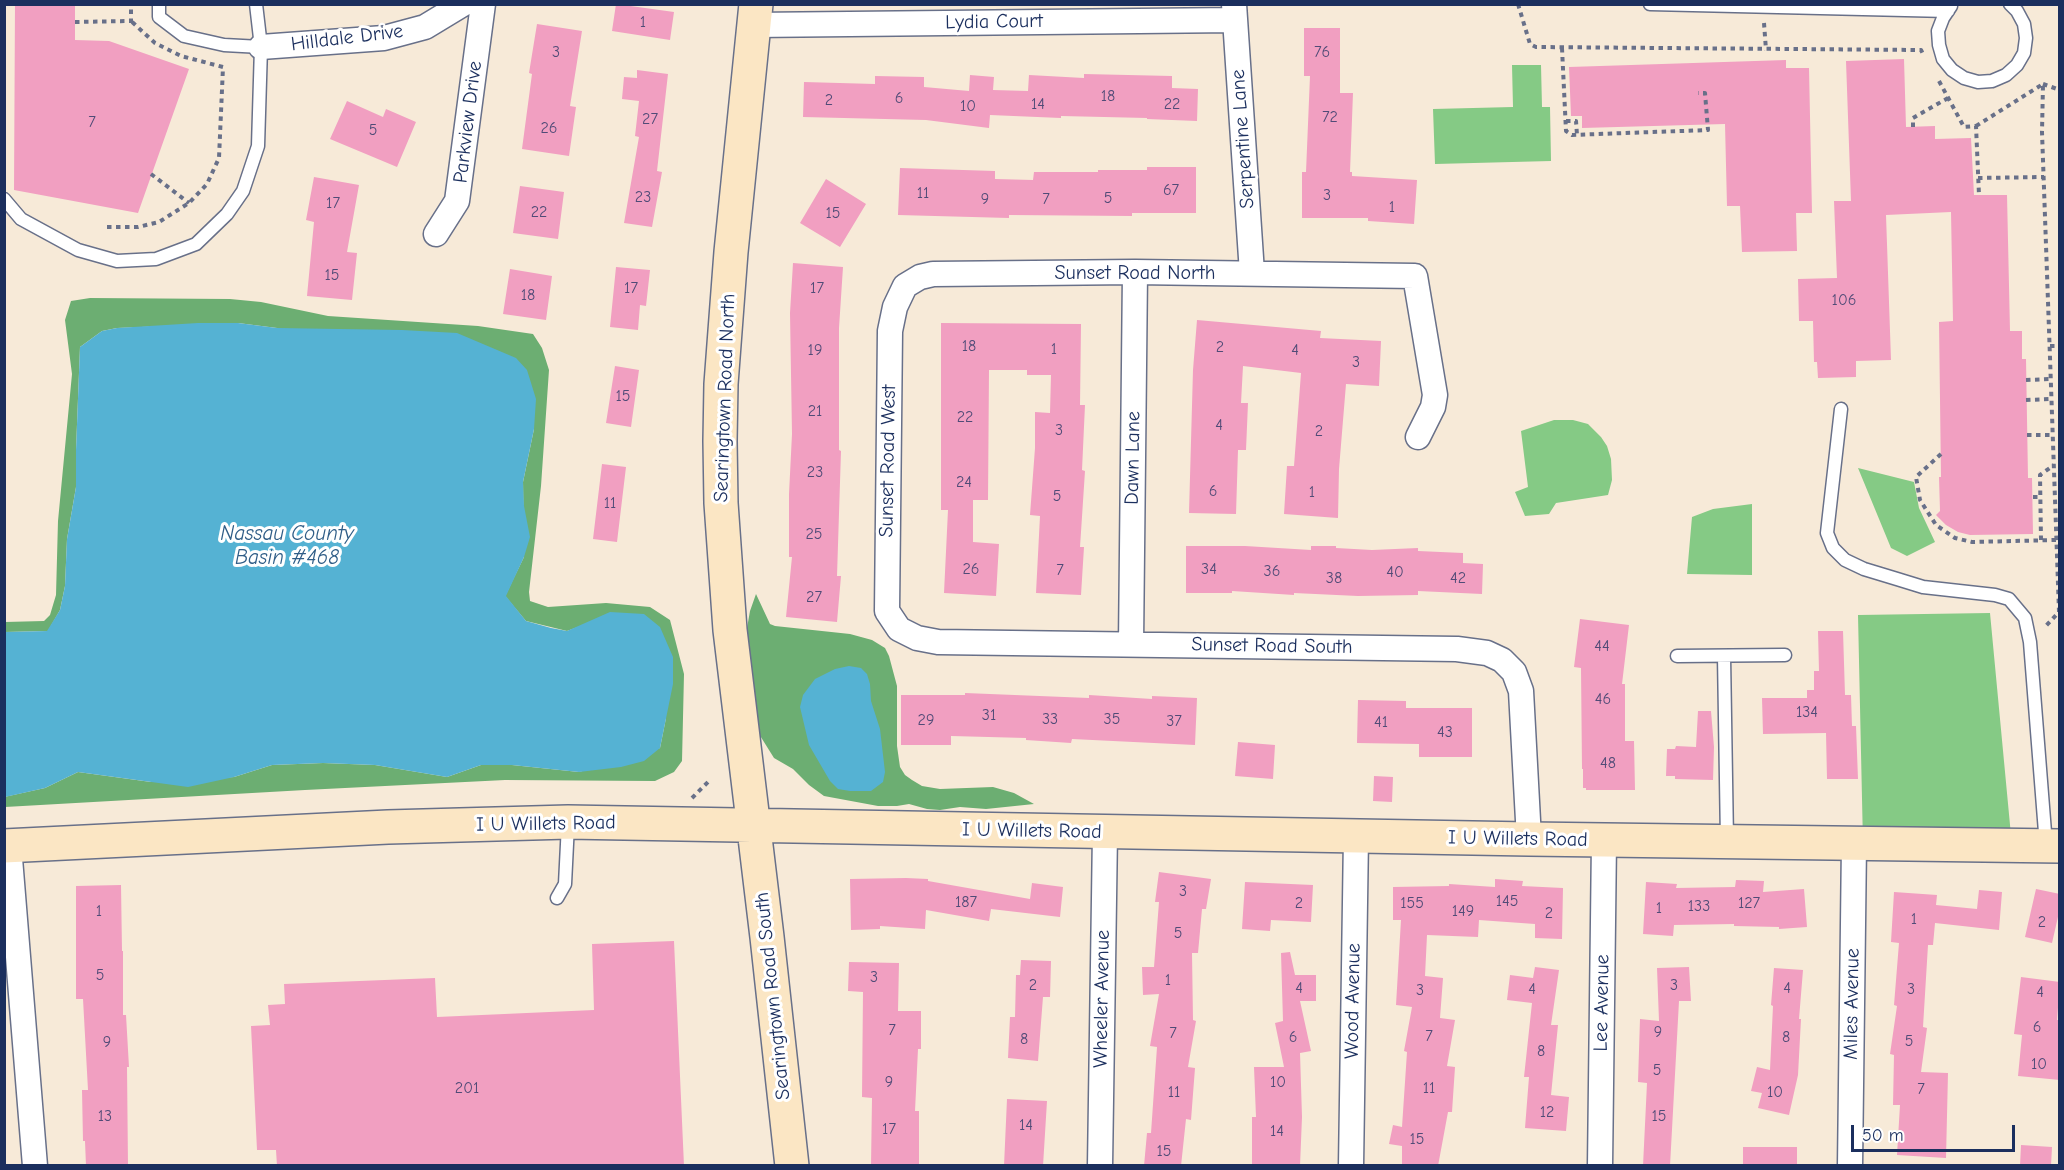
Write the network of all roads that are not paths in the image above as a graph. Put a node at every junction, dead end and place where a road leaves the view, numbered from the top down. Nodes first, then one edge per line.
1 (159, 4) edge
2 (256, 4) edge
3 (463, 4) edge
4 (483, 4) edge
5 (1650, 4) edge
6 (2010, 4) edge
7 (1951, 8) edge
8 (1234, 12) edge
9 (928, 14) edge
10 (755, 15) edge
11 (261, 47) junction
12 (4, 199) edge
13 (436, 234) dead end
14 (1136, 272) junction
15 (1252, 273) junction
16 (890, 331) joint
17 (1841, 410) dead end
18 (1418, 437) dead end
19 (886, 591) joint
20 (1131, 644) junction
21 (1785, 655) dead end
22 (1677, 656) dead end
23 (1724, 656) junction
24 (568, 822) junction
25 (754, 826) junction
26 (1105, 832) junction
27 (1356, 836) junction
28 (1529, 839) junction
29 (1604, 840) junction
30 (1727, 842) junction
31 (1854, 843) junction
32 (7, 846) edge
33 (2053, 846) edge
34 (557, 898) dead end
35 (35, 1166) edge
36 (792, 1166) edge
37 (1100, 1166) edge
38 (1351, 1166) edge
39 (1600, 1166) edge
40 (1850, 1166) edge

1 - 11 lane
2 - 11 lane
3 - 11 street, Hilldale Drive
4 - 13 street, Parkview Drive
5 - 7 lane
6 - 7 lane
8 - 9 street, Lydia Court
8 - 15 street, Serpentine Lane
9 - 10 street, Lydia Court
10 - 25 main road, Searingtown Road North
11 - 12 lane
14 - 15 street, Sunset Road North
14 - 16 street, Sunset Road North
14 - 20 street, Dawn Lane
15 - 18 street, Sunset Road North
16 - 19 street, Sunset Road West
17 - 33 lane
19 - 20 street, Sunset Road South
20 - 28 street, Sunset Road South
21 - 23 lane
22 - 23 lane
23 - 30 lane
24 - 25 main road, I U Willets Road
24 - 32 main road, I U Willets Road
24 - 34 lane
25 - 26 main road, I U Willets Road
25 - 36 main road, Searingtown Road South
26 - 27 main road, I U Willets Road
26 - 37 street, Wheeler Avenue
27 - 28 main road, I U Willets Road
27 - 38 street, Wood Avenue
28 - 29 main road, I U Willets Road
29 - 30 main road, I U Willets Road
29 - 39 street, Lee Avenue
30 - 31 main road, I U Willets Road
31 - 33 main road, I U Willets Road
31 - 40 street, Miles Avenue
32 - 35 street

